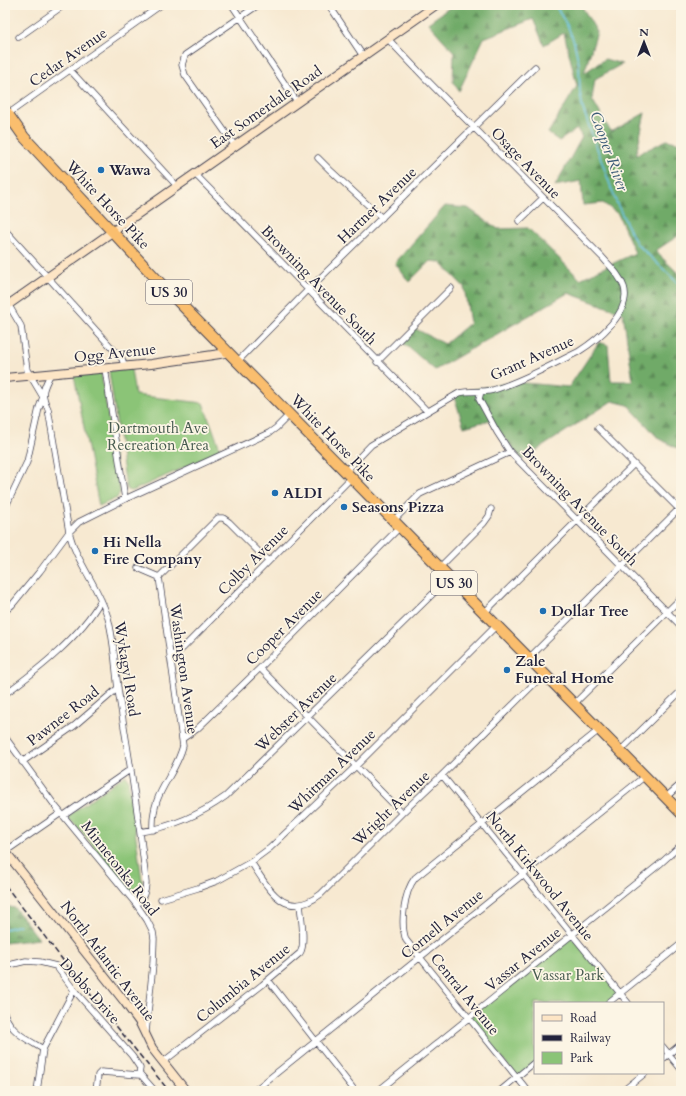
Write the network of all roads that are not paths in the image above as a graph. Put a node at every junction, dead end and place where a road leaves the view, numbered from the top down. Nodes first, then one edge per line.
1 (64, 5) edge
2 (161, 5) edge
3 (232, 5) edge
4 (258, 5) edge
5 (328, 5) edge
6 (436, 5) edge
7 (678, 5) edge
8 (681, 10) edge
9 (240, 17) junction
10 (19, 37) dead end
11 (388, 38) junction
12 (364, 56) junction
13 (535, 66) dead end
14 (70, 70) junction
15 (297, 102) junction
16 (6, 112) edge
17 (474, 127) junction
18 (235, 146) junction
19 (318, 158) dead end
20 (194, 174) junction
21 (177, 186) junction
22 (543, 198) junction
23 (382, 218) junction
24 (519, 221) dead end
25 (5, 230) edge
26 (112, 231) junction
27 (48, 276) junction
28 (451, 288) dead end
29 (308, 290) junction
30 (6, 306) edge
31 (621, 313) joint
32 (228, 352) junction
33 (237, 362) junction
34 (377, 362) junction
35 (126, 367) junction
36 (105, 368) junction
37 (51, 373) junction
38 (30, 376) junction
39 (5, 378) edge
40 (481, 391) junction
41 (43, 397) junction
42 (427, 411) junction
43 (289, 415) junction
44 (598, 428) dead end
45 (510, 452) junction
46 (634, 464) junction
47 (348, 475) junction
48 (125, 499) junction
49 (5, 508) edge
50 (491, 509) dead end
51 (680, 510) edge
52 (577, 521) junction
53 (397, 524) junction
54 (69, 532) junction
55 (268, 561) junction
56 (622, 566) junction
57 (138, 568) dead end
58 (440, 568) junction
59 (159, 577) junction
60 (450, 578) junction
61 (681, 598) edge
62 (101, 600) junction
63 (5, 611) edge
64 (667, 612) junction
65 (484, 613) junction
66 (497, 625) junction
67 (681, 626) edge
68 (170, 657) junction
69 (529, 658) junction
70 (260, 668) junction
71 (544, 674) junction
72 (118, 688) junction
73 (681, 691) edge
74 (5, 694) edge
75 (574, 704) junction
76 (308, 716) junction
77 (599, 730) junction
78 (5, 738) edge
79 (182, 739) junction
80 (620, 752) junction
81 (22, 762) junction
82 (356, 766) junction
83 (131, 769) junction
84 (442, 775) junction
85 (645, 776) junction
86 (681, 784) edge
87 (666, 797) junction
88 (402, 813) junction
89 (681, 813) edge
90 (62, 814) junction
91 (482, 824) junction
92 (153, 830) junction
93 (140, 832) junction
94 (681, 845) edge
95 (5, 851) edge
96 (251, 862) junction
97 (523, 874) junction
98 (161, 899) dead end
99 (136, 904) junction
100 (300, 905) junction
101 (572, 935) junction
102 (681, 944) edge
103 (420, 957) junction
104 (5, 966) edge
105 (268, 980) junction
106 (74, 990) junction
107 (620, 993) junction
108 (609, 1002) edge
109 (627, 1002) edge
110 (147, 1014) junction
111 (5, 1015) edge
112 (135, 1015) junction
113 (468, 1018) junction
114 (146, 1034) junction
115 (316, 1041) junction
116 (681, 1044) edge
117 (664, 1048) edge
118 (43, 1049) junction
119 (669, 1054) junction
120 (664, 1058) edge
121 (163, 1062) junction
122 (534, 1063) edge
123 (681, 1069) edge
124 (140, 1072) junction
125 (644, 1074) edge
126 (517, 1077) junction
127 (37, 1091) edge
128 (96, 1091) edge
129 (155, 1091) edge
130 (186, 1091) edge
131 (254, 1091) edge
132 (355, 1091) edge
133 (378, 1091) edge
134 (500, 1091) edge
135 (528, 1091) edge
136 (623, 1091) edge

1 - 10 street
2 - 14 street, Cedar Avenue
3 - 9 street
4 - 9 street
5 - 12 street
6 - 11 street, East Somerdale Road
7 - 8 street
9 - 15 street
9 - 18 street
11 - 12 street, East Somerdale Road
11 - 17 street, Osage Avenue
12 - 15 street, East Somerdale Road
13 - 17 street, Hartner Avenue
14 - 16 street, Cedar Avenue
14 - 21 street
15 - 18 street, East Somerdale Road
16 - 26 highway, White Horse Pike / US 30
17 - 22 street, Osage Avenue
17 - 23 street, Hartner Avenue
18 - 20 street, East Somerdale Road
19 - 23 street
20 - 21 street, East Somerdale Road
20 - 29 street, Browning Avenue South
21 - 26 street, East Somerdale Road
22 - 24 street
22 - 31 street, Osage Avenue
23 - 29 street, Hartner Avenue
25 - 27 street
26 - 27 street, East Somerdale Road
26 - 32 highway, White Horse Pike / US 30
27 - 30 street, East Somerdale Road
27 - 35 street
28 - 34 street
29 - 33 street, Hartner Avenue
29 - 34 street, Browning Avenue South
30 - 38 street, Wykagyl Road
31 - 40 street, Grant Avenue
32 - 33 highway, White Horse Pike / US 30
32 - 35 street, Ogg Avenue
33 - 43 highway, White Horse Pike / US 30
34 - 42 street, Browning Avenue South
35 - 36 street, Ogg Avenue
36 - 37 street, Ogg Avenue
36 - 48 street
37 - 38 street, Ogg Avenue
37 - 41 street
38 - 39 street, Ogg Avenue
38 - 41 street, Wykagyl Road
40 - 42 street, Grant Avenue
40 - 45 street, Browning Avenue South
41 - 49 street
41 - 54 street, Wykagyl Road
42 - 47 street, Grant Avenue
43 - 47 highway, White Horse Pike / US 30
43 - 48 street
44 - 46 street
45 - 52 street, Browning Avenue South
45 - 53 street, Cooper Avenue
46 - 51 street
46 - 52 street
47 - 53 highway, White Horse Pike / US 30
47 - 55 street, Colby Avenue
48 - 54 street
50 - 58 street
51 - 56 street
52 - 56 street, Browning Avenue South
52 - 65 street
53 - 58 highway, White Horse Pike / US 30
53 - 70 street, Cooper Avenue
54 - 62 street, Wykagyl Road
54 - 63 street
55 - 59 street
55 - 68 street, Colby Avenue
56 - 64 street, Browning Avenue South
56 - 69 street
57 - 59 street
58 - 60 highway, White Horse Pike / US 30
59 - 68 street, Washington Avenue
60 - 65 highway, White Horse Pike / US 30
60 - 76 street, Webster Avenue
61 - 64 street
62 - 72 street, Wykagyl Road
62 - 74 street
64 - 67 street, Browning Avenue South
64 - 75 street
65 - 66 highway, White Horse Pike / US 30
66 - 69 highway, White Horse Pike / US 30
66 - 82 street, Whitman Avenue
68 - 79 street, Washington Avenue
69 - 71 highway, White Horse Pike / US 30
70 - 76 street
70 - 79 street, Cooper Avenue
71 - 75 highway, White Horse Pike / US 30
71 - 84 street, Wright Avenue
72 - 81 street, Pawnee Road
72 - 83 street, Wykagyl Road
73 - 80 street
75 - 77 highway, White Horse Pike / US 30
76 - 82 street
76 - 92 street, Webster Avenue
77 - 80 highway, White Horse Pike / US 30
77 - 91 street
78 - 81 street, Minnetonka Road
79 - 92 street, Washington Avenue
80 - 85 highway, White Horse Pike / US 30
81 - 90 street, Minnetonka Road
82 - 88 street
82 - 96 street, Whitman Avenue
83 - 90 street
83 - 93 street, Wykagyl Road
84 - 88 street, Wright Avenue
84 - 91 street, North Kirkwood Avenue
85 - 87 highway, White Horse Pike / US 30
85 - 97 street, Cornell Avenue
86 - 87 street
87 - 89 highway, White Horse Pike / US 30
88 - 100 street, Wright Avenue
90 - 95 street
90 - 99 street, Minnetonka Road
91 - 97 street, North Kirkwood Avenue
91 - 103 street, Central Avenue
92 - 93 street, Webster Avenue
93 - 99 street, Wykagyl Road
94 - 101 street, Vassar Avenue
95 - 112 street, North Atlantic Avenue
96 - 98 street, Whitman Avenue
96 - 100 street
97 - 101 street, North Kirkwood Avenue
97 - 103 street, Cornell Avenue
99 - 110 street, Minnetonka Road
100 - 105 street, Columbia Avenue
101 - 107 street, North Kirkwood Avenue
101 - 113 street, Vassar Avenue
102 - 107 street
103 - 113 street, Central Avenue
103 - 115 street, Cornell Avenue
104 - 106 street, Dobbs Drive
105 - 115 street
105 - 121 street, Columbia Avenue
106 - 118 street
106 - 124 street, Dobbs Drive
107 - 108 street
107 - 109 street, North Kirkwood Avenue
110 - 112 street
110 - 114 street, Minnetonka Road
111 - 118 street
112 - 114 street, North Atlantic Avenue
113 - 126 street, Central Avenue
113 - 133 street, Vassar Avenue
114 - 121 street, North Atlantic Avenue
115 - 131 street, Cornell Avenue
115 - 132 street
116 - 119 street
117 - 119 street
118 - 127 street
119 - 120 street
119 - 123 street
121 - 130 street, North Atlantic Avenue
122 - 126 street
124 - 128 street
124 - 129 street, Dobbs Drive
125 - 136 street
126 - 134 street
126 - 135 street, Central Avenue

